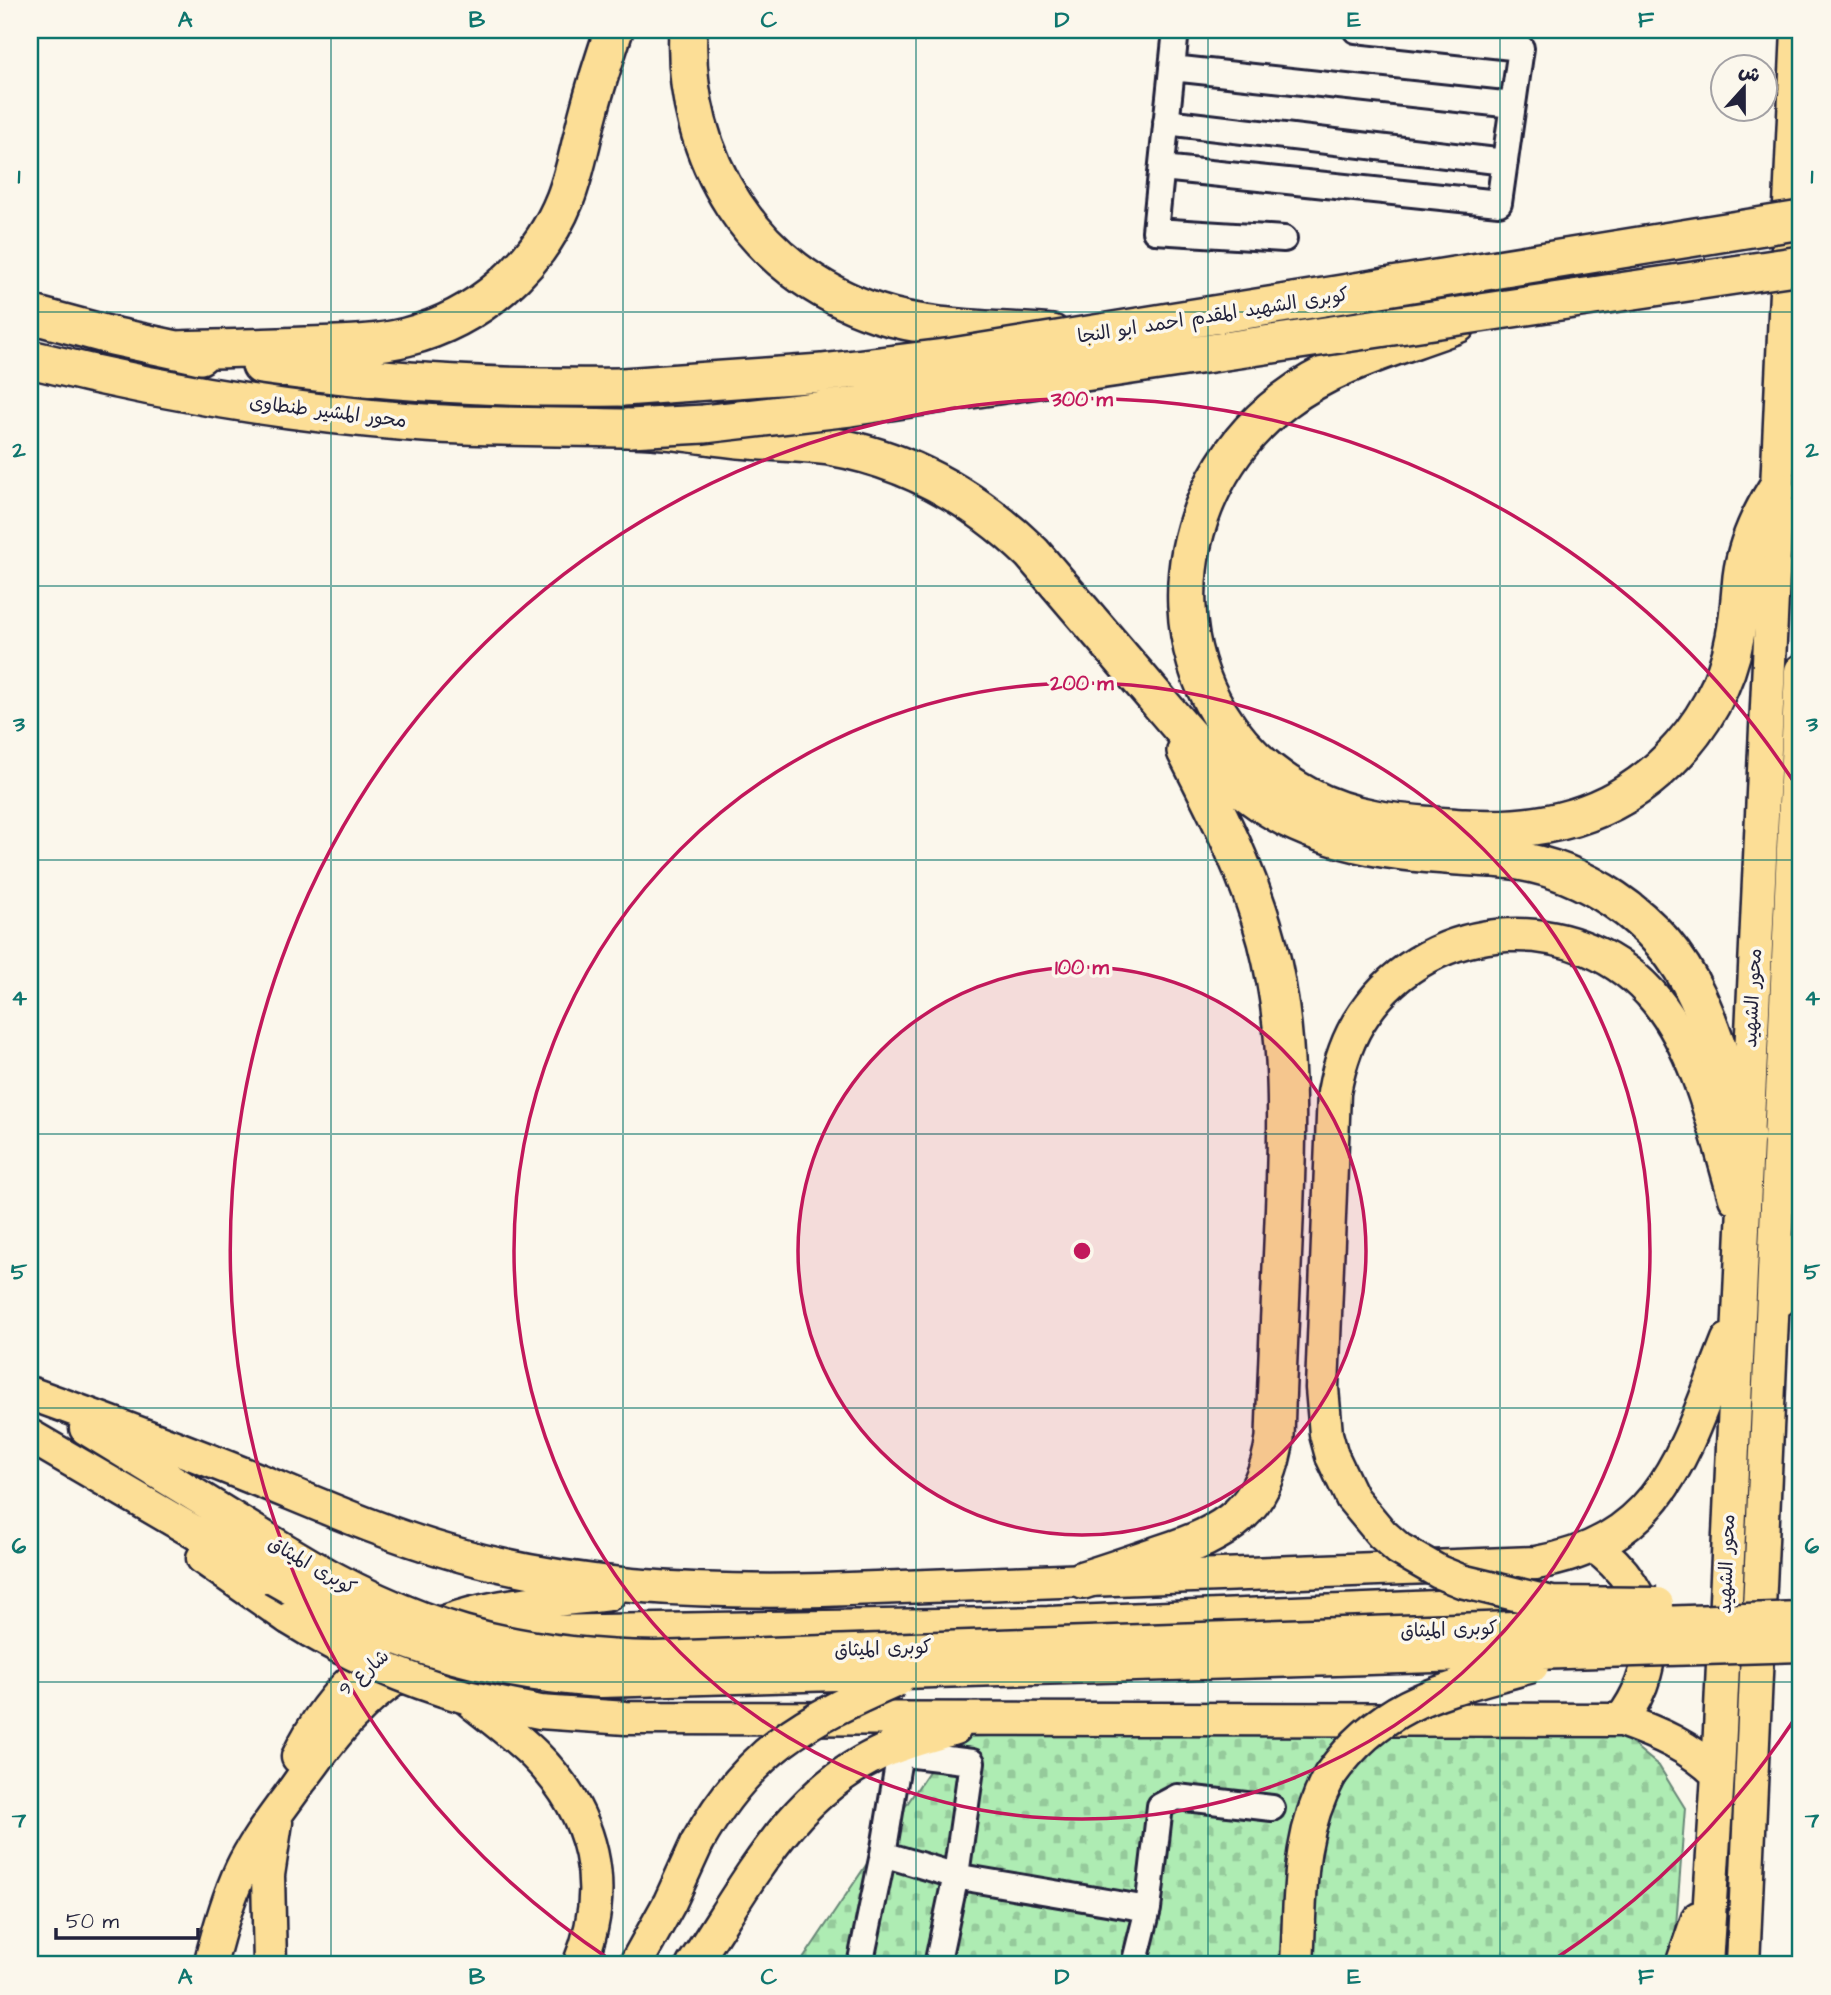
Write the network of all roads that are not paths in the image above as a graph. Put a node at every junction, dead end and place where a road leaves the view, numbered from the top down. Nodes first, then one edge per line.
1 (614, 30) edge
2 (688, 30) edge
3 (1176, 30) edge
4 (1356, 30) edge
5 (1798, 30) edge
6 (1172, 68) junction
7 (1513, 105) junction
8 (1166, 122) junction
9 (1505, 162) junction
10 (1162, 168) junction
11 (1801, 220) edge
12 (1284, 239) dead end
13 (1801, 265) edge
14 (1491, 312) junction
15 (30, 314) edge
16 (1084, 337) junction
17 (177, 350) junction
18 (30, 359) edge
19 (622, 387) joint
20 (630, 428) junction
21 (1776, 489) junction
22 (1801, 671) edge
23 (1163, 707) junction
24 (1798, 850) edge
25 (1746, 1136) junction
26 (1742, 1222) junction
27 (1801, 1249) edge
28 (1738, 1315) junction
29 (1772, 1321) junction
30 (31, 1394) edge
31 (30, 1436) edge
32 (119, 1488) junction
33 (1594, 1546) junction
34 (281, 1565) junction
35 (1083, 1580) junction
36 (666, 1586) junction
37 (1552, 1602) junction
38 (1787, 1618) edge
39 (1801, 1645) edge
40 (1580, 1652) junction
41 (913, 1673) junction
42 (466, 1697) junction
43 (989, 1718) junction
44 (1621, 1720) junction
45 (897, 1749) junction
46 (1718, 1774) junction
47 (1272, 1808) dead end
48 (278, 1811) junction
49 (883, 1854) junction
50 (956, 1875) junction
51 (1712, 1877) junction
52 (1147, 1909) junction
53 (1747, 1956) edge
54 (210, 1965) edge
55 (270, 1965) edge
56 (579, 1965) edge
57 (635, 1965) edge
58 (693, 1965) edge
59 (860, 1965) edge
60 (937, 1965) edge
61 (1134, 1965) edge
62 (1297, 1965) edge
63 (1682, 1965) edge
64 (1706, 1965) edge

1 - 17 highway
2 - 16 highway, bridge
3 - 6 street
4 - 7 street
5 - 21 main road, محور الشهيد
6 - 7 street
6 - 8 street
7 - 9 street
8 - 9 street
8 - 10 street
9 - 10 street
10 - 12 street
11 - 16 highway, كوبرى الشهيد المقدم احمد ابو النجا, bridge
13 - 14 highway, كوبرى الشهيد المقدم احمد ابو النجا, bridge
14 - 20 highway, كوبرى الشهيد المقدم احمد ابو النجا, bridge
14 - 21 highway, bridge
15 - 17 highway, محور المشير طنطاوى
16 - 19 highway, كوبرى الشهيد المقدم احمد ابو النجا, bridge
17 - 19 highway, محور المشير طنطاوى
18 - 20 highway, محور المشير طنطاوى
20 - 23 highway
21 - 25 main road, محور الشهيد
22 - 24 main road, محور الشهيد
23 - 25 highway
23 - 35 highway
24 - 29 main road, محور الشهيد
25 - 26 main road, محور الشهيد
26 - 28 main road, محور الشهيد
26 - 37 main road, bridge
27 - 29 main road
28 - 33 main road
28 - 46 main road, محور الشهيد
29 - 53 main road, محور الشهيد
30 - 34 main road, كوبرى الميثاق
30 - 36 main road
31 - 32 main road
32 - 34 main road, كوبرى الميثاق
32 - 42 main road, bridge
33 - 35 main road
33 - 44 main road
34 - 38 main road, كوبرى الميثاق, bridge
34 - 41 main road, كوبرى الميثاق, bridge
35 - 36 main road
36 - 48 main road, شارع 9
37 - 38 main road, bridge
37 - 48 main road
39 - 40 main road, كوبرى الميثاق, bridge
40 - 41 main road, كوبرى الميثاق, bridge
40 - 62 main road, bridge
41 - 57 main road, bridge
42 - 43 main road
42 - 56 main road
43 - 44 main road
43 - 45 main road
44 - 46 main road
45 - 49 street
45 - 50 street
45 - 58 main road
46 - 51 main road, محور الشهيد
47 - 52 street
48 - 54 main road
48 - 55 main road, شارع 9
49 - 50 street
49 - 59 street
50 - 52 street
50 - 60 street
51 - 63 main road
51 - 64 main road, محور الشهيد
52 - 61 street

